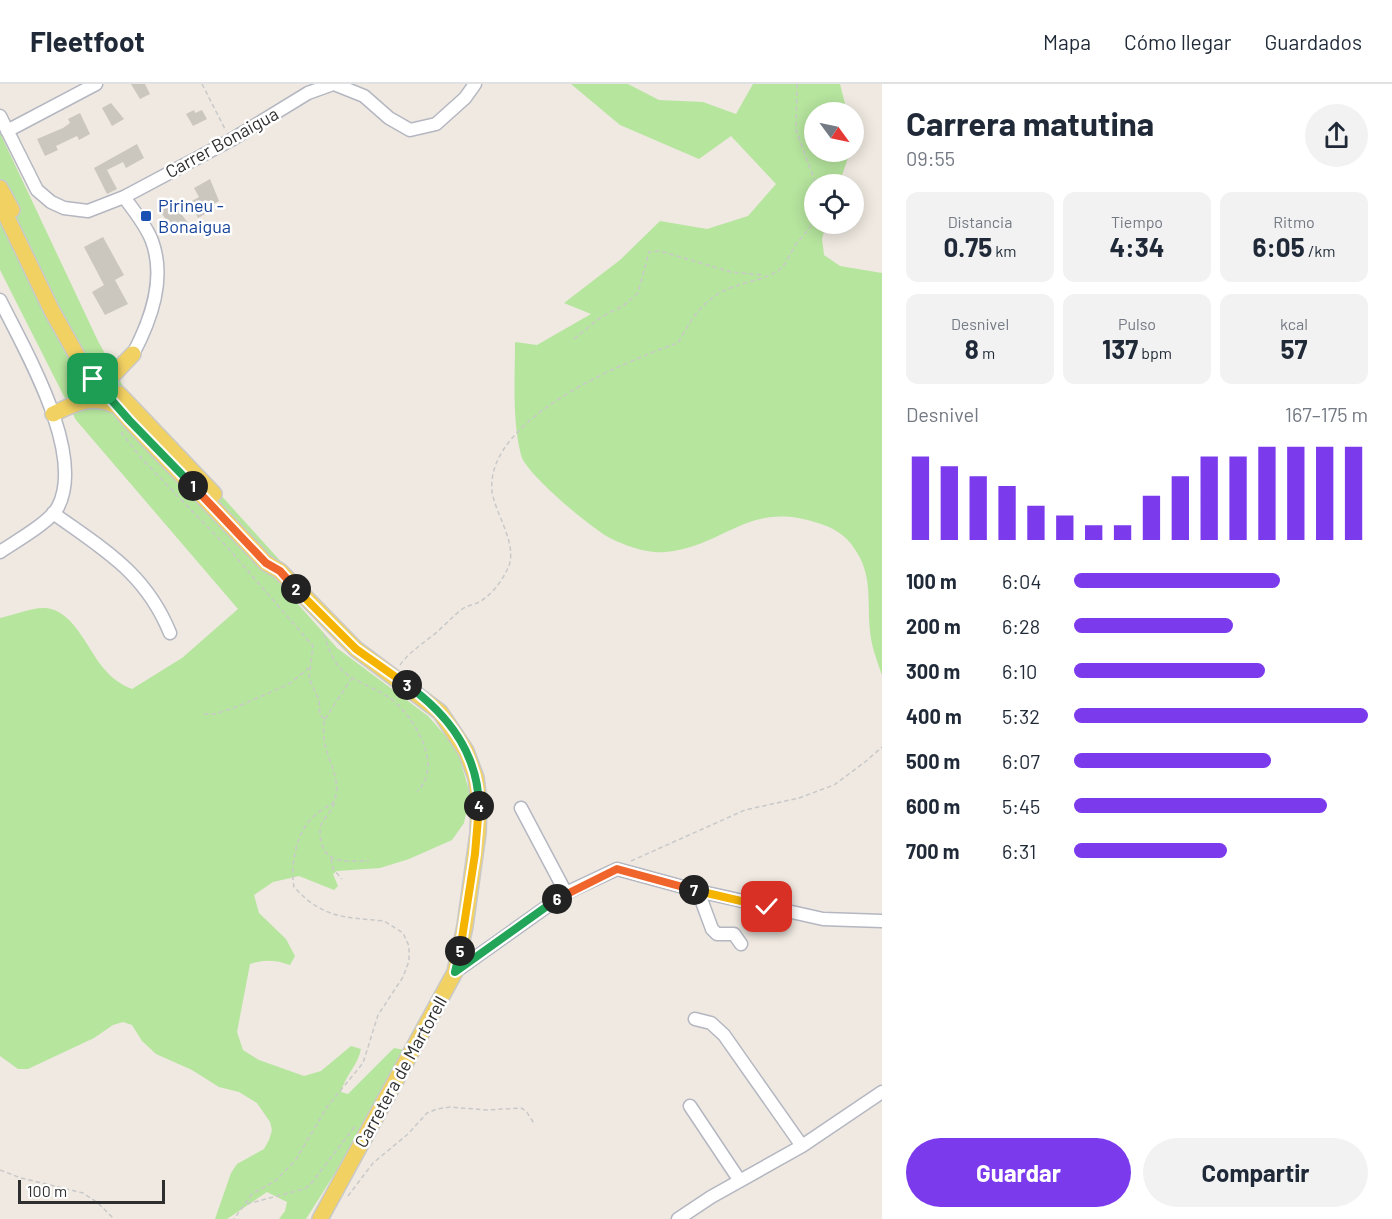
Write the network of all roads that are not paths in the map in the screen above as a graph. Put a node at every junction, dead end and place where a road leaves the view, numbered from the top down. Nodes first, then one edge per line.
1 (96, 84) edge
2 (334, 84) edge
3 (476, 84) edge
4 (0, 116) edge
5 (7, 131) junction
6 (0, 188) edge
7 (139, 189) junction
8 (124, 197) junction
9 (0, 203) edge
10 (111, 203) junction
11 (139, 218) junction
12 (0, 300) edge
13 (133, 354) joint
14 (83, 359) junction
15 (117, 376) junction
16 (79, 401) junction
17 (120, 402) junction
18 (53, 414) junction
19 (129, 420) junction
20 (53, 513) junction
21 (0, 552) edge
22 (280, 571) junction
23 (170, 633) dead end
24 (521, 808) dead end
25 (698, 891) junction
26 (566, 893) junction
27 (882, 921) edge
28 (741, 944) dead end
29 (455, 972) junction
30 (695, 1019) dead end
31 (882, 1092) edge
32 (690, 1106) dead end
33 (802, 1146) junction
34 (740, 1180) junction
35 (320, 1219) edge
36 (678, 1219) edge

1 - 5 street
2 - 3 street, Carrer Bonaigua
2 - 7 street, Carrer Bonaigua
4 - 5 street, Carrer Bonaigua
5 - 10 street, Carrer Bonaigua
6 - 14 main road
7 - 8 street, Carrer Bonaigua
7 - 11 street
8 - 10 street, Carrer Bonaigua
8 - 11 street
9 - 14 main road, Carretera de Martorell
10 - 11 street
11 - 13 street
12 - 18 street
13 - 15 main road
14 - 15 main road
14 - 16 main road
14 - 17 main road, Carretera de Martorell
15 - 17 main road
15 - 19 main road
16 - 17 main road
16 - 18 main road
17 - 19 main road, Carretera de Martorell
17 - 22 main road
18 - 20 street
19 - 22 main road, Carretera de Martorell
20 - 21 street
20 - 23 street
22 - 29 main road, Carretera de Martorell
24 - 26 street
25 - 26 street
25 - 27 street
25 - 28 street
26 - 29 street
29 - 35 main road, Carretera de Martorell
30 - 33 street
31 - 33 street
32 - 34 street
33 - 34 street
34 - 36 street

